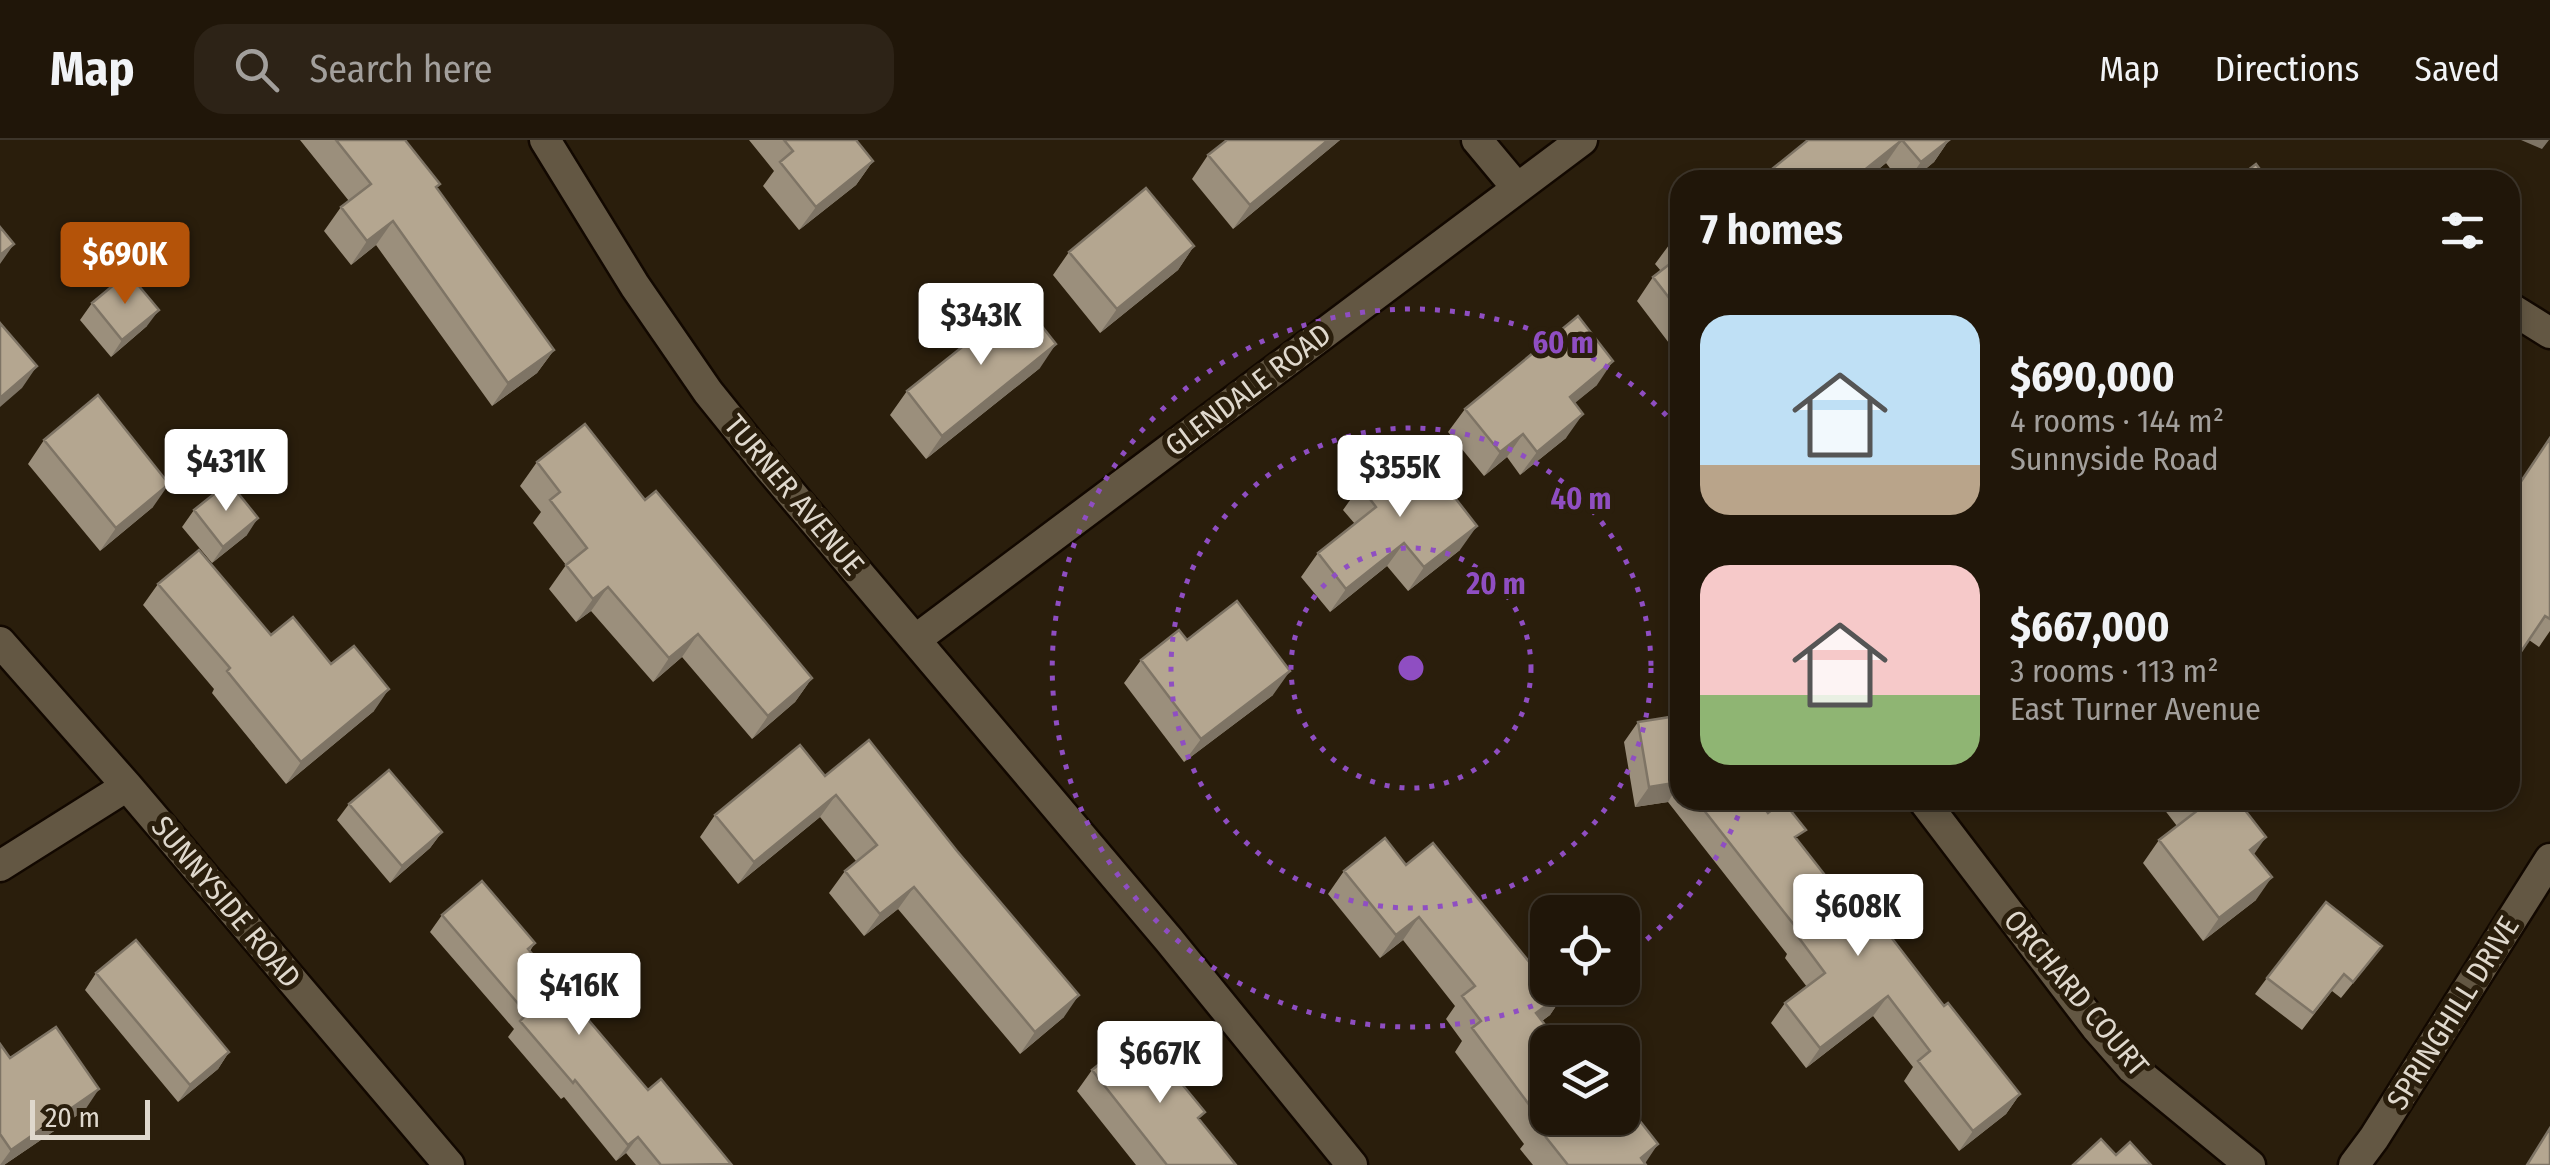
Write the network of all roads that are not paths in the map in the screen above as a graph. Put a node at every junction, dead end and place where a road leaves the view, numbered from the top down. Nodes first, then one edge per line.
1 (545, 140) edge
2 (1477, 140) edge
3 (1582, 140) edge
4 (1518, 188) junction
5 (2520, 314) edge
6 (2550, 333) edge
7 (914, 640) junction
8 (0, 642) edge
9 (127, 786) junction
10 (1931, 810) edge
11 (2550, 859) edge
12 (0, 866) edge
13 (449, 1165) edge
14 (1352, 1165) edge
15 (2250, 1165) edge
16 (2354, 1165) edge

1 - 7 street, TURNER AVENUE
2 - 4 street
3 - 4 street, GLENDALE ROAD
4 - 7 street, GLENDALE ROAD
5 - 6 street
7 - 14 street, TURNER AVENUE
8 - 9 street, SUNNYSIDE ROAD
9 - 12 street
9 - 13 street, SUNNYSIDE ROAD
10 - 15 street, ORCHARD COURT
11 - 16 street, SPRINGHILL DRIVE

